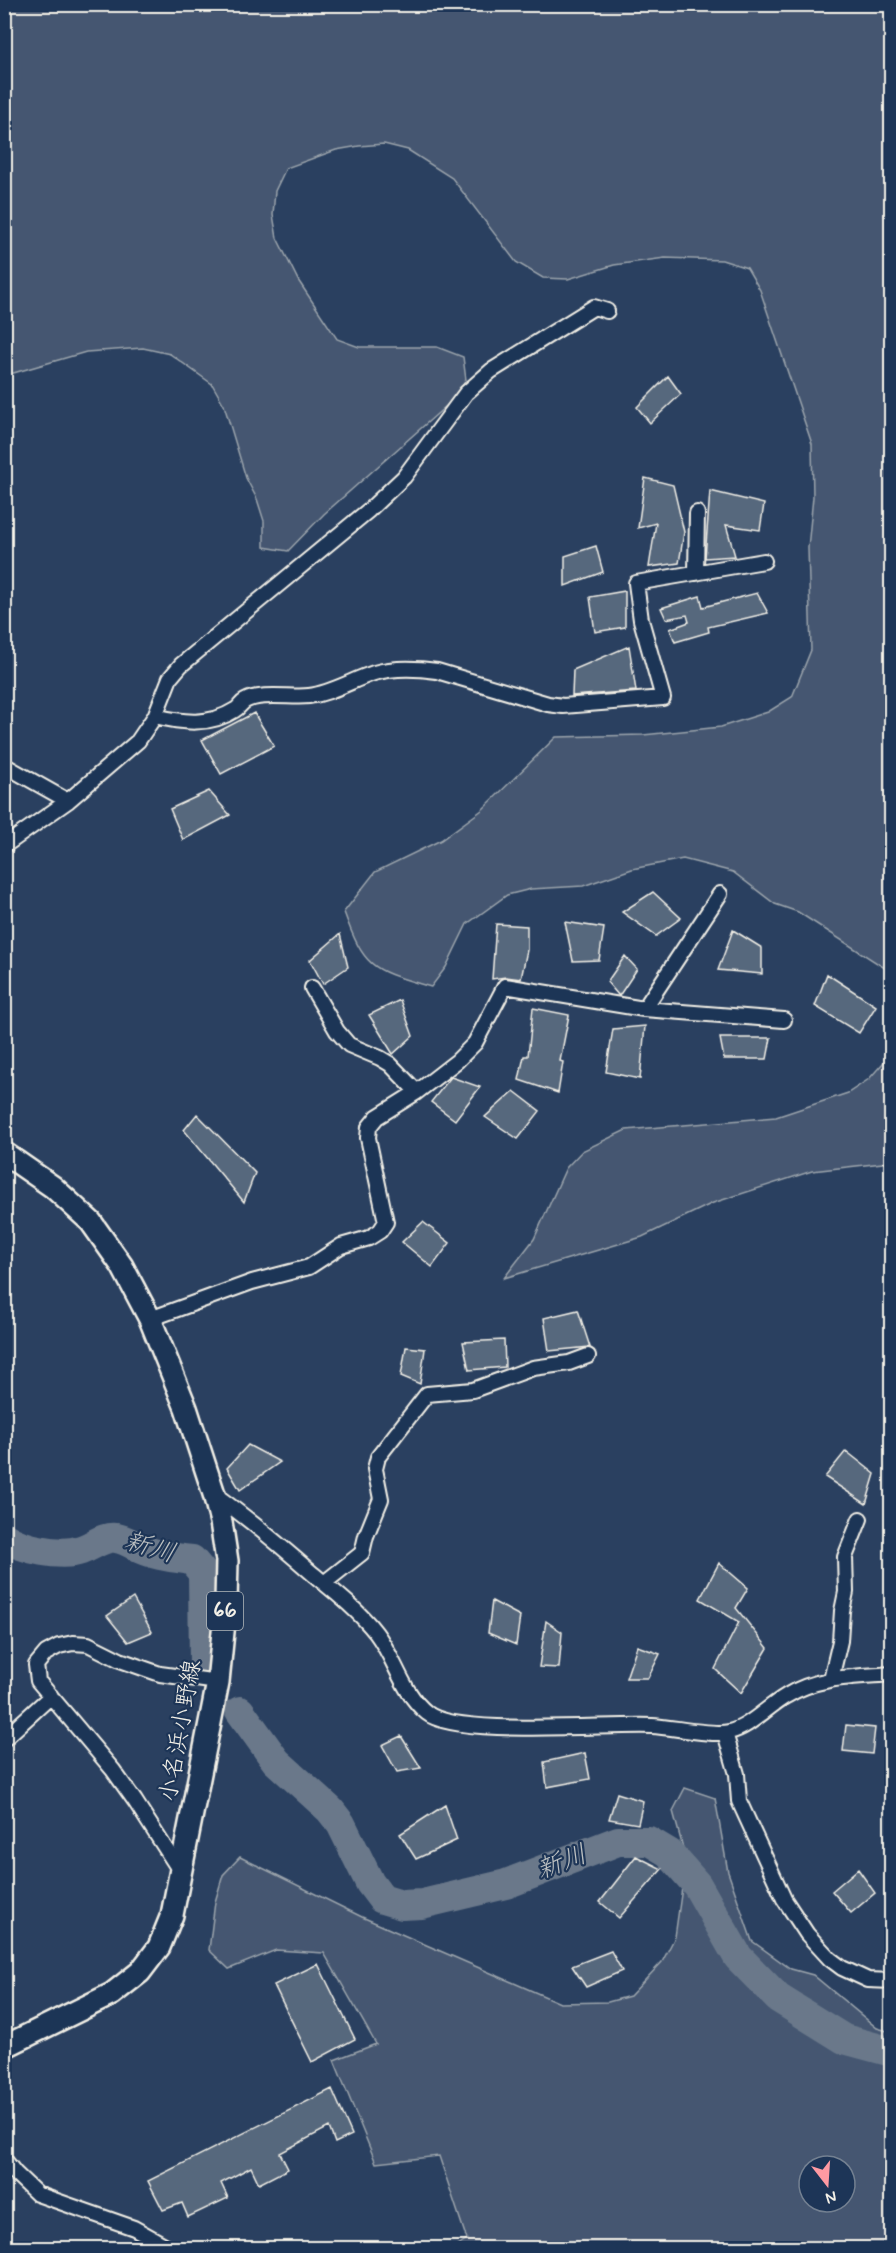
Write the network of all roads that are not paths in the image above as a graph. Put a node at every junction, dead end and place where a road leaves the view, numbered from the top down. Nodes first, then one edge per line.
1 (607, 311) dead end
2 (697, 513) dead end
3 (764, 561) dead end
4 (696, 573) junction
5 (155, 716) junction
6 (4, 765) edge
7 (68, 801) junction
8 (4, 846) edge
9 (720, 894) dead end
10 (312, 988) dead end
11 (644, 1009) junction
12 (784, 1020) dead end
13 (417, 1092) junction
14 (4, 1153) edge
15 (150, 1319) junction
16 (588, 1356) dead end
17 (214, 1494) junction
18 (860, 1519) dead end
19 (324, 1583) junction
20 (891, 1674) edge
21 (831, 1679) junction
22 (218, 1682) junction
23 (51, 1696) junction
24 (725, 1733) junction
25 (4, 1739) edge
26 (180, 1871) junction
27 (891, 1981) edge
28 (4, 2047) edge
29 (4, 2159) edge
30 (170, 2248) edge

1 - 5 street
2 - 4 street
3 - 4 street
4 - 5 street
5 - 7 street
6 - 7 street
7 - 8 street
9 - 11 street
10 - 13 street
11 - 12 street
11 - 13 street
13 - 15 street
14 - 15 main road, 小名浜小野線 / 66
15 - 17 main road, 小名浜小野線 / 66
16 - 19 street
17 - 19 street
17 - 22 main road, 小名浜小野線 / 66
18 - 21 street
19 - 24 street
20 - 21 street
21 - 24 street
22 - 23 street
22 - 26 main road, 小名浜小野線 / 66
23 - 25 street
23 - 26 street
24 - 27 street
26 - 28 main road, 小名浜小野線 / 66
29 - 30 street

